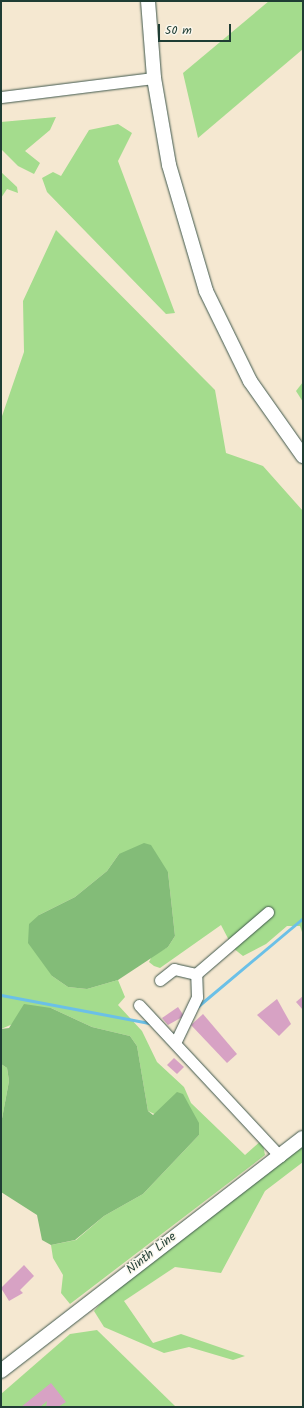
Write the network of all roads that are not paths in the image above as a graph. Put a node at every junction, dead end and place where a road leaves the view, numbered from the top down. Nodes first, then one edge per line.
1 (148, 1) edge
2 (154, 78) junction
3 (1, 97) edge
4 (303, 456) edge
5 (268, 912) dead end
6 (196, 974) junction
7 (160, 980) dead end
8 (139, 1005) dead end
9 (176, 1041) junction
10 (303, 1138) edge
11 (280, 1156) junction
12 (1, 1371) edge

1 - 2 main road
2 - 3 street
2 - 4 main road
5 - 6 street
6 - 7 street
6 - 9 street
8 - 9 street
9 - 11 street
10 - 11 main road, Ninth Line
11 - 12 main road, Ninth Line

